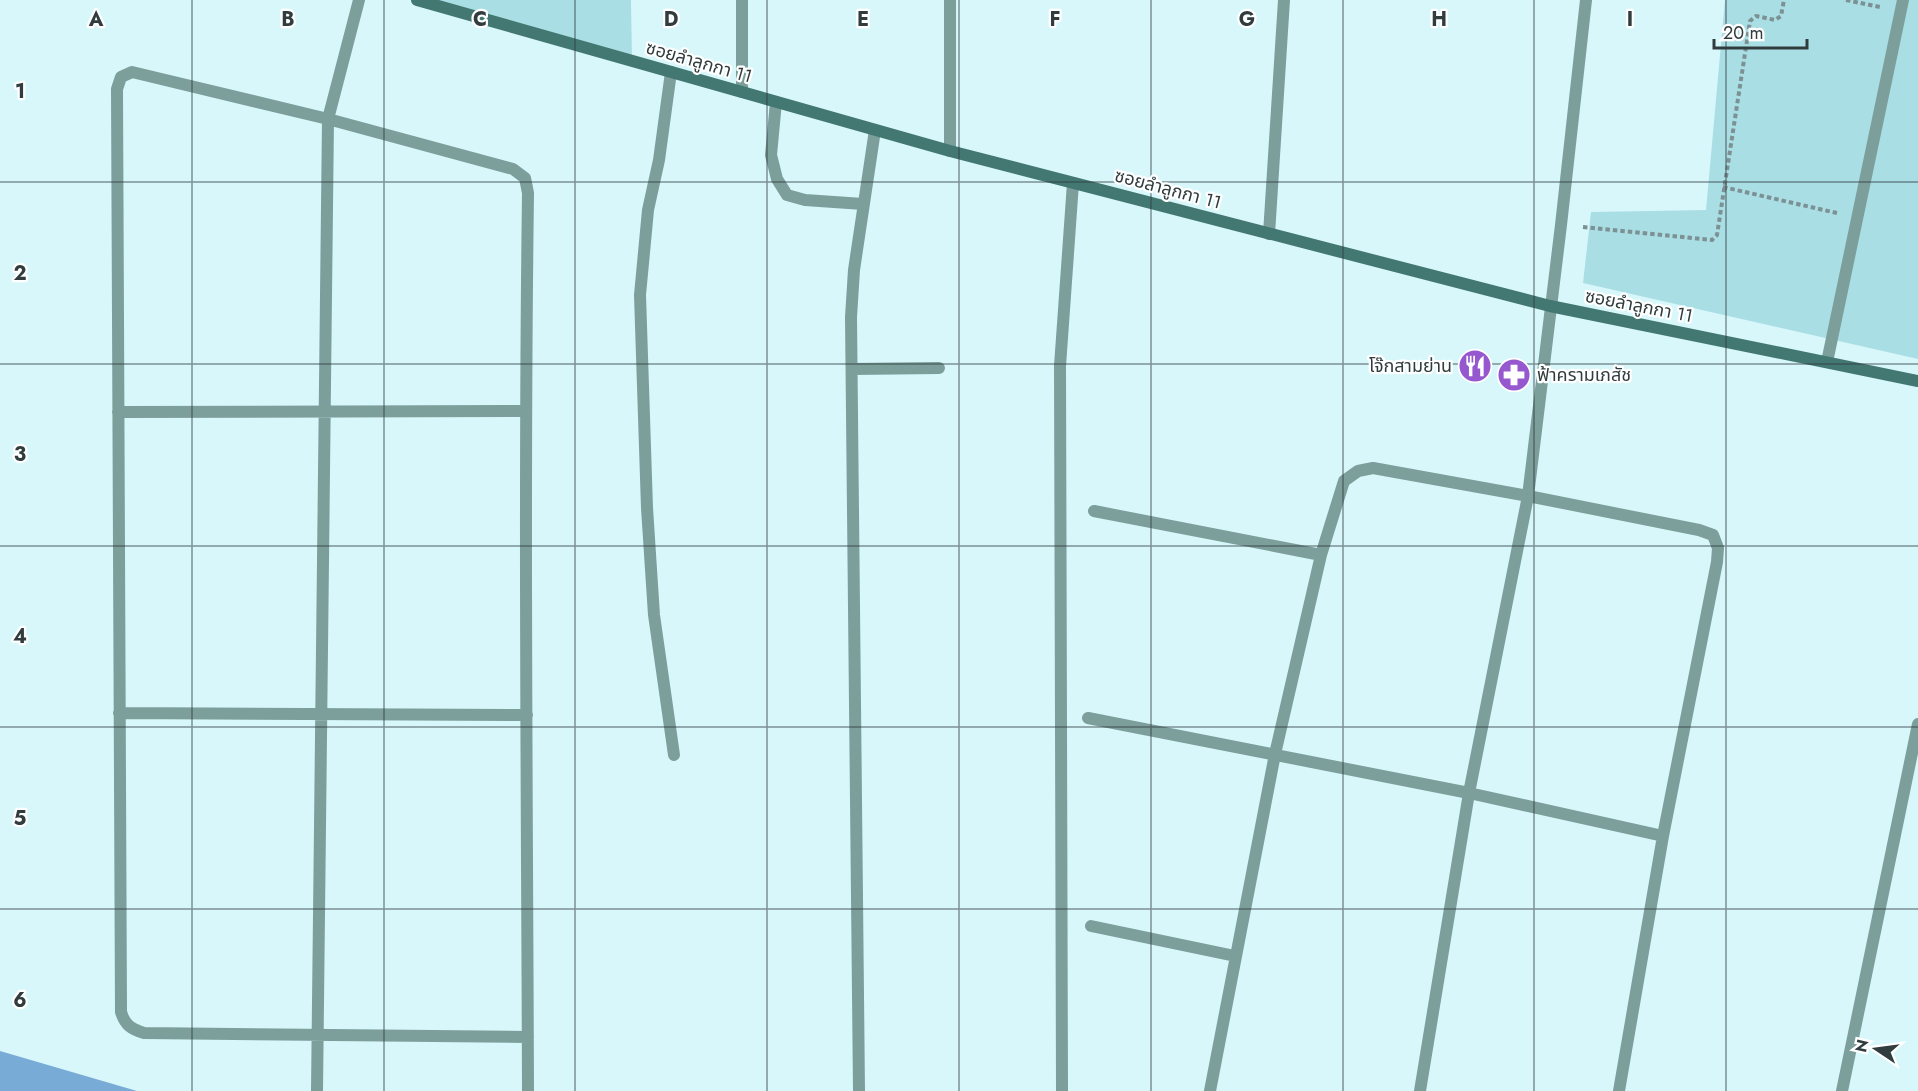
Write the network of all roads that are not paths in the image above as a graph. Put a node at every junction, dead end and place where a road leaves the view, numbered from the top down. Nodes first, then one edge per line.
1 (359, 0) edge
2 (417, 0) edge
3 (742, 0) edge
4 (950, 0) edge
5 (1284, 0) edge
6 (1586, 0) edge
7 (1901, 6) edge
8 (671, 72) junction
9 (742, 92) junction
10 (776, 102) junction
11 (328, 119) junction
12 (874, 130) junction
13 (950, 151) junction
14 (1073, 183) junction
15 (863, 204) junction
16 (1269, 234) junction
17 (1550, 306) junction
18 (1827, 362) junction
19 (939, 368) dead end
20 (852, 369) junction
21 (1918, 381) edge
22 (525, 411) junction
23 (118, 412) junction
24 (325, 412) junction
25 (1528, 496) junction
26 (1094, 511) dead end
27 (1321, 555) junction
28 (118, 713) junction
29 (322, 714) junction
30 (527, 715) junction
31 (1088, 718) dead end
32 (1918, 724) edge
33 (1275, 754) junction
34 (674, 755) dead end
35 (1469, 792) junction
36 (1663, 836) junction
37 (1091, 926) dead end
38 (1235, 956) junction
39 (319, 1036) junction
40 (528, 1037) junction
41 (317, 1091) edge
42 (528, 1091) edge
43 (859, 1091) edge
44 (1062, 1091) edge
45 (1210, 1091) edge
46 (1420, 1091) edge
47 (1619, 1091) edge
48 (1842, 1091) edge

1 - 11 street
2 - 8 street, ซอยลำลูกกา 11
3 - 9 street
4 - 13 street
5 - 16 street
6 - 17 street
7 - 18 street
8 - 9 street, ซอยลำลูกกา 11
8 - 34 street
9 - 10 street, ซอยลำลูกกา 11
10 - 12 street, ซอยลำลูกกา 11
10 - 15 street
11 - 22 street
11 - 23 street
11 - 24 street
12 - 13 street, ซอยลำลูกกา 11
12 - 15 street
13 - 14 street, ซอยลำลูกกา 11
14 - 16 street, ซอยลำลูกกา 11
14 - 44 street
15 - 20 street
16 - 17 street, ซอยลำลูกกา 11
17 - 18 street, ซอยลำลูกกา 11
17 - 25 street
18 - 21 street, ซอยลำลูกกา 11
19 - 20 street
20 - 43 street
22 - 24 street
22 - 30 street
23 - 24 street
23 - 28 street
24 - 29 street
25 - 27 street
25 - 35 street
25 - 36 street
26 - 27 street
27 - 33 street
28 - 29 street
28 - 39 street
29 - 30 street
29 - 39 street
30 - 40 street
31 - 33 street
32 - 48 street
33 - 35 street
33 - 38 street
35 - 36 street
35 - 46 street
36 - 47 street
37 - 38 street
38 - 45 street
39 - 40 street
39 - 41 street
40 - 42 street

